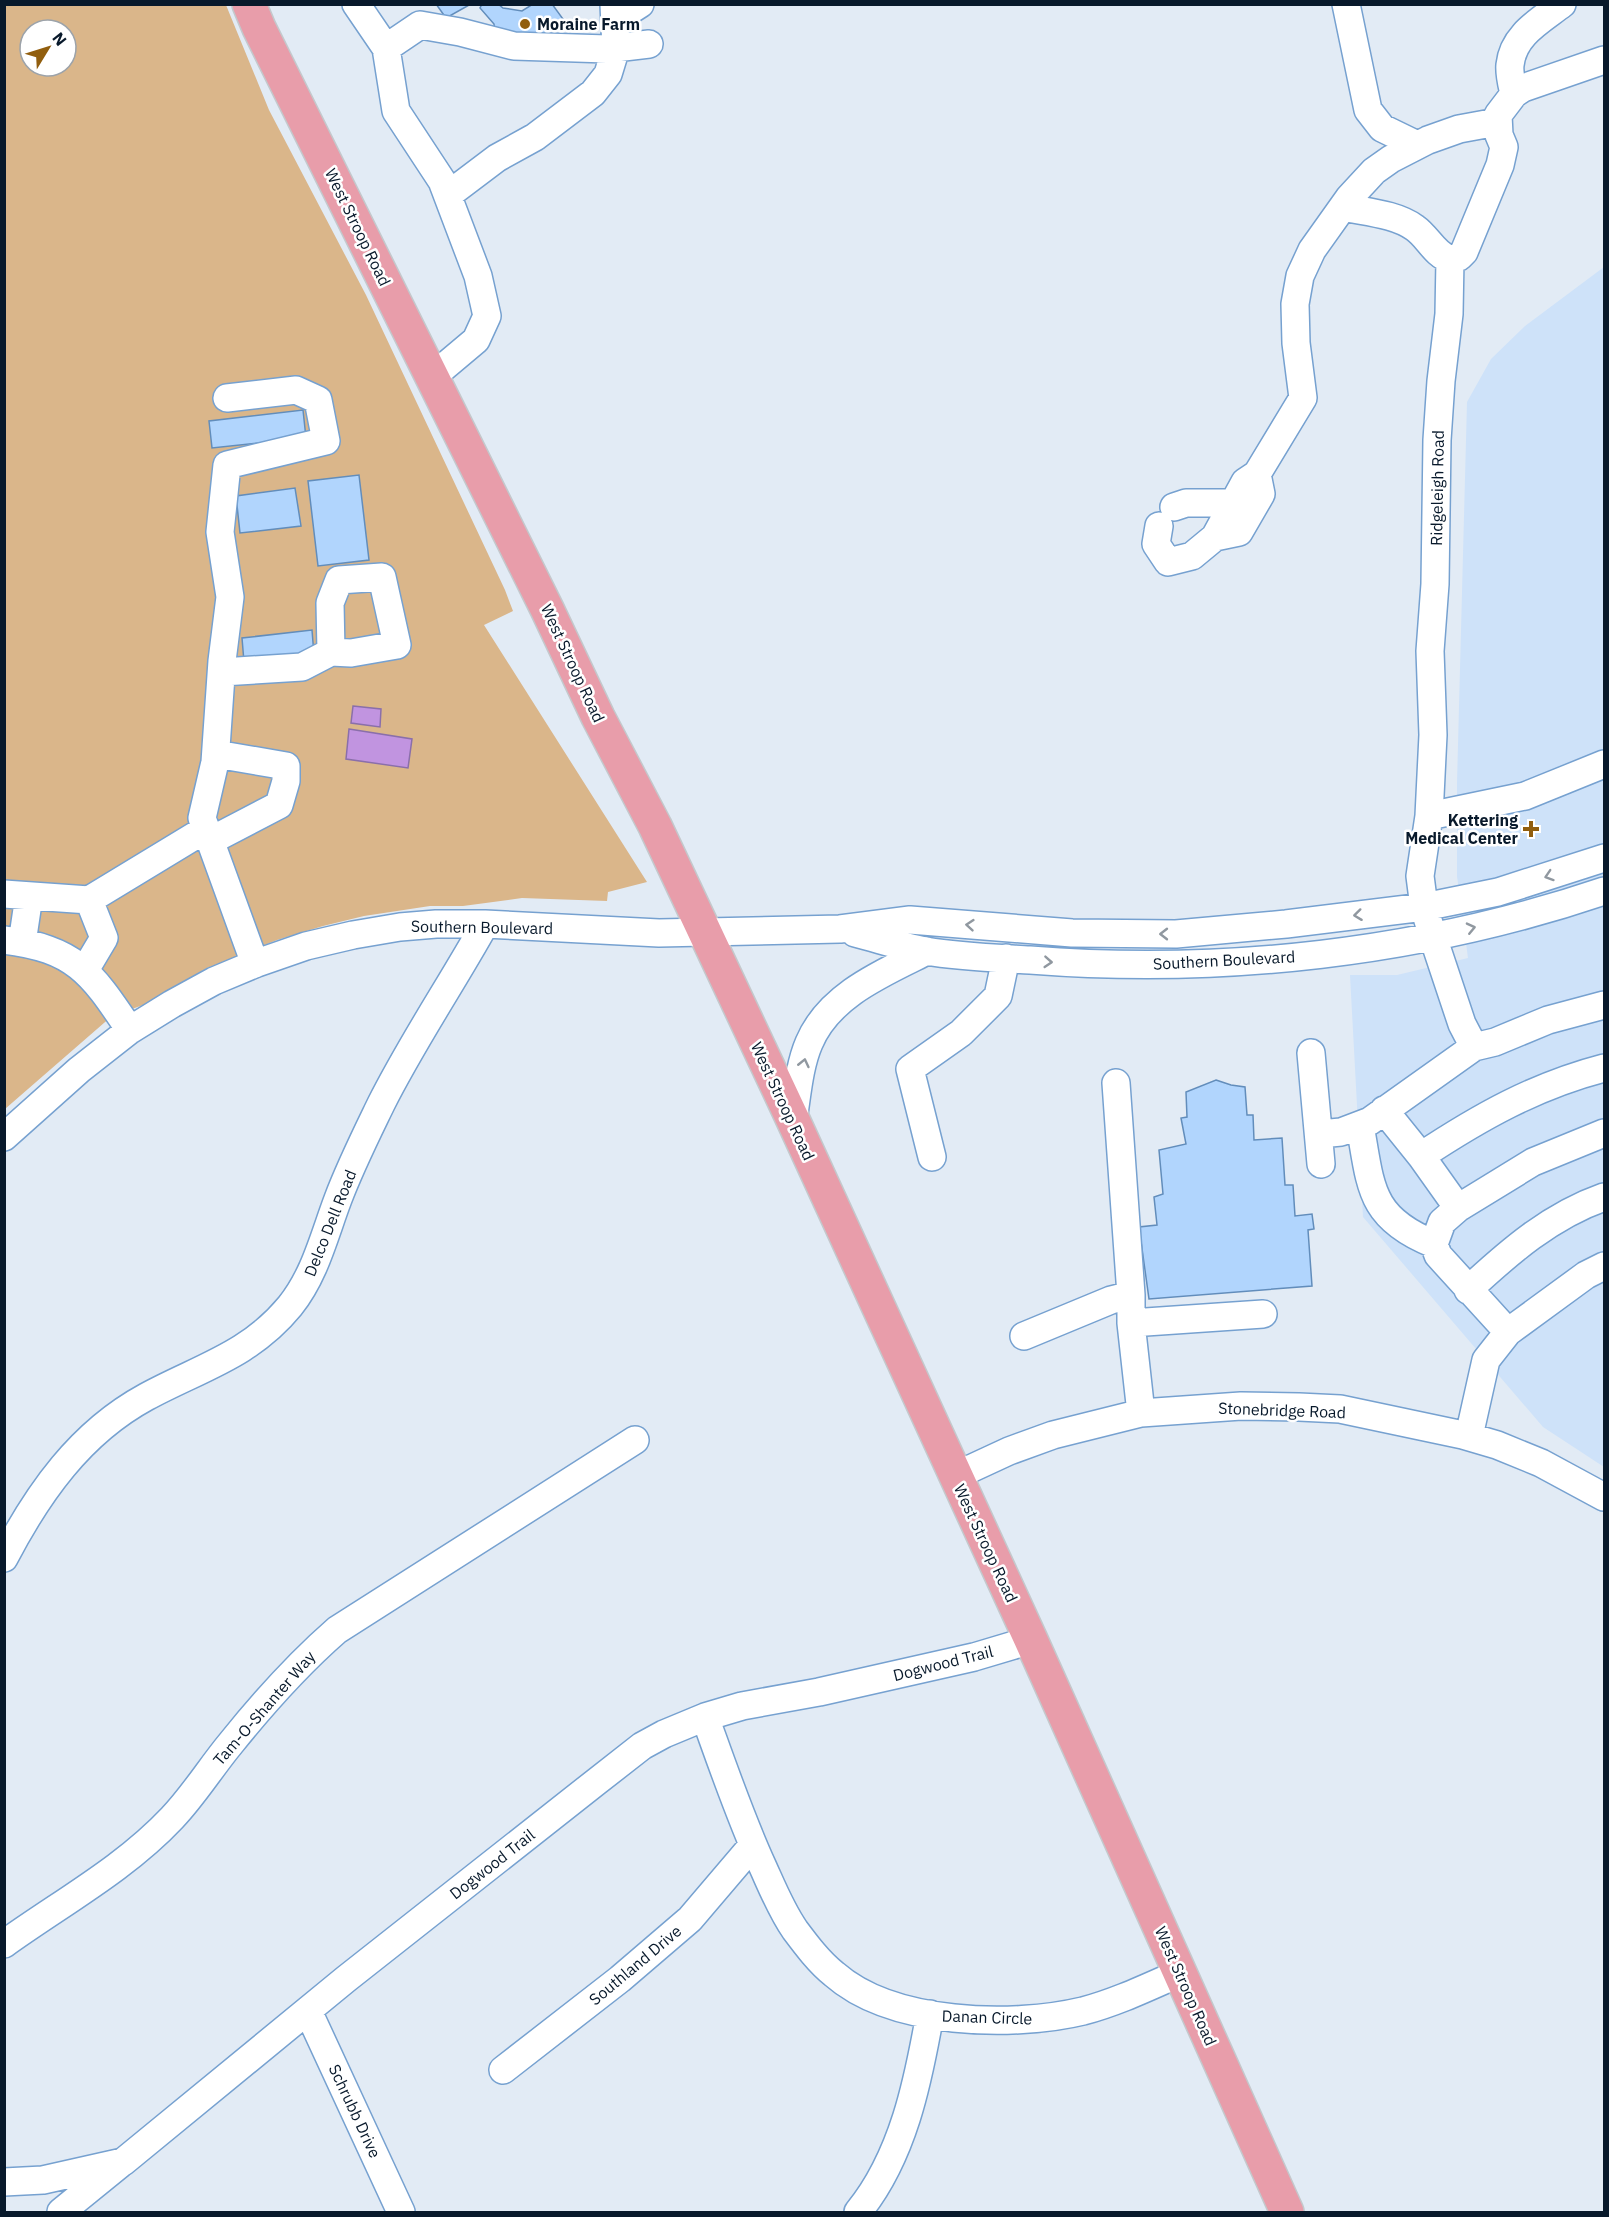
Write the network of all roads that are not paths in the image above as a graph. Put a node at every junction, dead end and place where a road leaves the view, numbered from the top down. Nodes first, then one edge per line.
1 (249, 4) edge
2 (356, 4) edge
3 (640, 4) edge
4 (1346, 4) edge
5 (1562, 4) edge
6 (615, 12) edge
7 (649, 44) dead end
8 (386, 48) junction
9 (616, 48) junction
10 (1605, 60) edge
11 (1514, 94) junction
12 (1497, 122) junction
13 (1417, 145) junction
14 (448, 195) junction
15 (1343, 207) junction
16 (1450, 259) junction
17 (432, 377) junction
18 (226, 398) dead end
19 (1257, 474) junction
20 (1234, 503) junction
21 (1215, 537) junction
22 (331, 652) dead end
23 (222, 672) junction
24 (216, 754) junction
25 (1605, 764) edge
26 (1429, 816) junction
27 (208, 835) junction
28 (1605, 858) edge
29 (1605, 891) edge
30 (17, 895) edge
31 (88, 900) junction
32 (1424, 907) junction
33 (485, 924) junction
34 (840, 929) junction
35 (704, 932) junction
36 (1433, 937) junction
37 (13, 942) edge
38 (927, 951) junction
39 (1006, 958) junction
40 (255, 964) junction
41 (85, 970) junction
42 (1605, 1005) edge
43 (130, 1030) junction
44 (1474, 1047) junction
45 (1311, 1053) dead end
46 (1605, 1068) edge
47 (1116, 1083) dead end
48 (1384, 1110) junction
49 (792, 1120) junction
50 (1360, 1125) junction
51 (1605, 1133) edge
52 (1320, 1134) junction
53 (4, 1137) edge
54 (1421, 1156) junction
55 (932, 1157) dead end
56 (1321, 1164) dead end
57 (1605, 1197) edge
58 (1458, 1208) junction
59 (1434, 1244) junction
60 (1605, 1266) edge
61 (1468, 1290) junction
62 (1131, 1295) junction
63 (1263, 1314) dead end
64 (1131, 1323) junction
65 (1508, 1332) junction
66 (1024, 1336) dead end
67 (1141, 1413) junction
68 (1469, 1436) junction
69 (635, 1440) dead end
70 (955, 1476) junction
71 (1605, 1497) edge
72 (4, 1558) edge
73 (1031, 1640) junction
74 (705, 1717) junction
75 (753, 1845) junction
76 (4, 1944) edge
77 (1180, 1973) junction
78 (308, 2011) junction
79 (930, 2014) junction
80 (504, 2070) dead end
81 (123, 2162) junction
82 (4, 2182) edge
83 (77, 2207) edge
84 (401, 2212) edge
85 (858, 2212) edge
86 (1287, 2212) edge

1 - 17 main road, West Stroop Road
2 - 8 street
3 - 6 street
4 - 13 street
5 - 11 street
6 - 9 street
7 - 9 street
8 - 9 street
8 - 14 street
9 - 14 street
10 - 11 street
11 - 12 street
12 - 13 street
12 - 16 street
13 - 15 street
14 - 17 street
15 - 16 street
15 - 19 street
16 - 26 street, Ridgeleigh Road
17 - 35 main road, West Stroop Road
18 - 23 street
19 - 20 street
19 - 21 street
20 - 21 street
20 - 21 street
22 - 23 street
23 - 24 street
24 - 27 street
24 - 27 street
25 - 26 street
26 - 32 street, Ridgeleigh Road
27 - 31 street
27 - 40 street
28 -> 32 street, Southern Boulevard
36 -> 29 street, Southern Boulevard
30 - 31 street
30 - 37 street
31 - 41 street
32 -> 34 street, Southern Boulevard
32 - 36 street, Ridgeleigh Road
33 - 35 street, Southern Boulevard
33 - 40 street, Southern Boulevard
33 - 72 street, Delco Dell Road
34 - 35 street, Southern Boulevard
34 - 38 street, Southern Boulevard
35 - 49 main road, West Stroop Road
39 -> 36 street, Southern Boulevard
36 - 44 street, Ridgeleigh Road
37 - 41 street
38 - 39 street, Southern Boulevard
49 -> 38 street
39 - 55 street
40 - 43 street, Southern Boulevard
41 - 43 street
42 - 44 street
43 - 53 street, Southern Boulevard
44 - 48 street
45 - 52 street
46 - 54 street
47 - 62 street
48 - 50 street
48 - 54 street
49 - 70 main road, West Stroop Road
50 - 52 street
50 - 59 street
51 - 58 street
52 - 56 street
54 - 58 street
57 - 61 street
58 - 59 street
59 - 61 street
60 - 65 street
61 - 65 street
62 - 64 street
62 - 66 street
63 - 64 street
64 - 67 street
65 - 68 street
67 - 68 street, Stonebridge Road
67 - 70 street, Stonebridge Road
68 - 71 street, Stonebridge Road
69 - 76 street, Tam-O-Shanter Way
70 - 73 main road, West Stroop Road
73 - 74 street, Dogwood Trail
73 - 77 main road, West Stroop Road
74 - 75 street, Danan Circle
74 - 78 street, Dogwood Trail
75 - 79 street, Danan Circle
75 - 80 street, Southland Drive
77 - 79 street, Danan Circle
77 - 86 main road, West Stroop Road
78 - 81 street, Dogwood Trail
78 - 84 street, Schrubb Drive
79 - 85 street
81 - 82 street, Dogwood Trail
81 - 83 street

